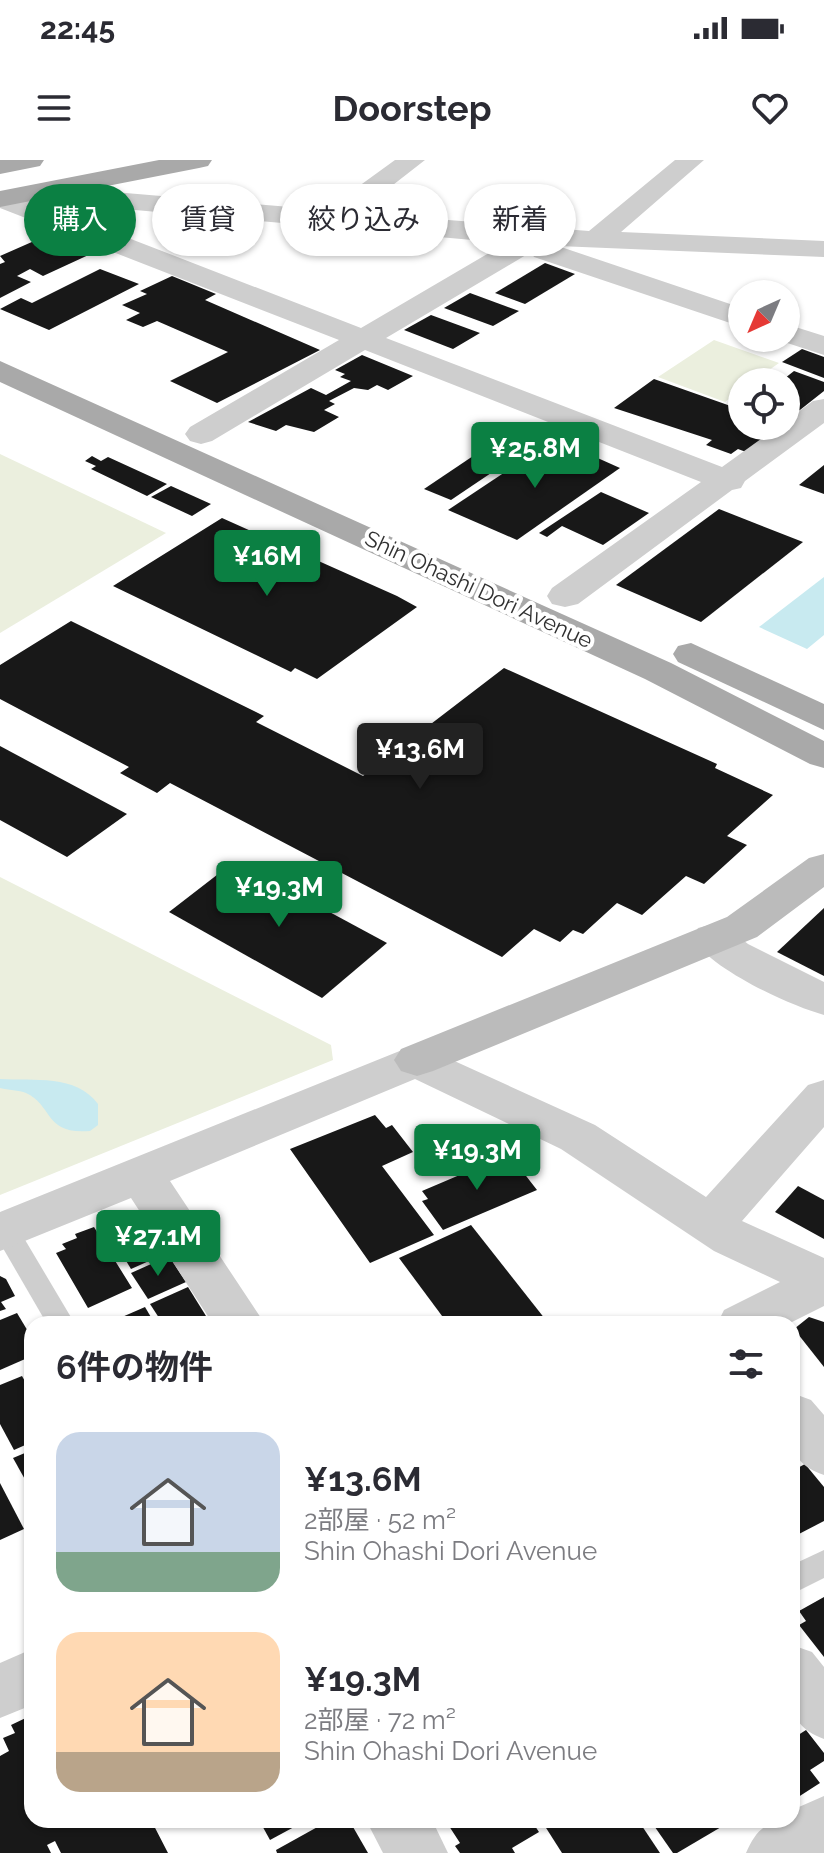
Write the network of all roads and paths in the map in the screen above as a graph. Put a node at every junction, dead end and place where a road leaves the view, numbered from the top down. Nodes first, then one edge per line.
1 (31, 160) edge
2 (155, 160) edge
3 (199, 160) edge
4 (412, 160) edge
5 (691, 160) edge
6 (0, 166) edge
7 (80, 184) edge
8 (379, 184) edge
9 (24, 192) edge
10 (1, 193) edge
11 (136, 202) edge
12 (280, 215) edge
13 (576, 238) edge
14 (596, 239) junction
15 (824, 249) edge
16 (504, 256) edge
17 (559, 256) edge
18 (728, 313) edge
19 (365, 337) junction
20 (800, 338) edge
21 (0, 342) edge
22 (824, 346) edge
23 (0, 370) edge
24 (824, 408) edge
25 (201, 434) junction
26 (729, 481) junction
27 (565, 596) junction
28 (824, 719) edge
29 (824, 756) edge
30 (824, 867) edge
31 (713, 938) junction
32 (824, 1000) edge
33 (417, 1060) junction
34 (824, 1097) edge
35 (140, 1174) junction
36 (710, 1225) junction
37 (3, 1231) edge
38 (824, 1282) edge
39 (56, 1316) edge
40 (235, 1316) edge
41 (758, 1316) edge
42 (800, 1424) edge
43 (824, 1453) edge
44 (824, 1563) edge
45 (800, 1576) edge
46 (800, 1681) edge
47 (824, 1712) edge
48 (402, 1828) edge
49 (417, 1853) edge

1 - 6 main road
2 - 10 main road
3 - 7 main road
4 - 8 street
5 - 14 street
9 - 10 main road
10 - 19 street
11 - 12 street
13 - 14 street
14 - 15 street
16 - 19 street
17 - 18 street
19 - 25 street
19 - 26 street
20 - 22 street
21 - 25 main road, Shin Ohashi Dori Avenue
23 - 29 main road, Shin Ohashi Dori Avenue
24 - 26 street
25 - 27 main road, Shin Ohashi Dori Avenue
26 - 27 street
27 - 28 main road, Shin Ohashi Dori Avenue
30 - 31 street
31 - 32 street
31 - 33 street
33 - 35 street
33 - 36 street
34 - 36 street
35 - 37 street
35 - 40 street
36 - 38 street
37 - 39 lane
38 - 41 street
42 - 43 street
44 - 45 lane
46 - 47 street
48 - 49 street

